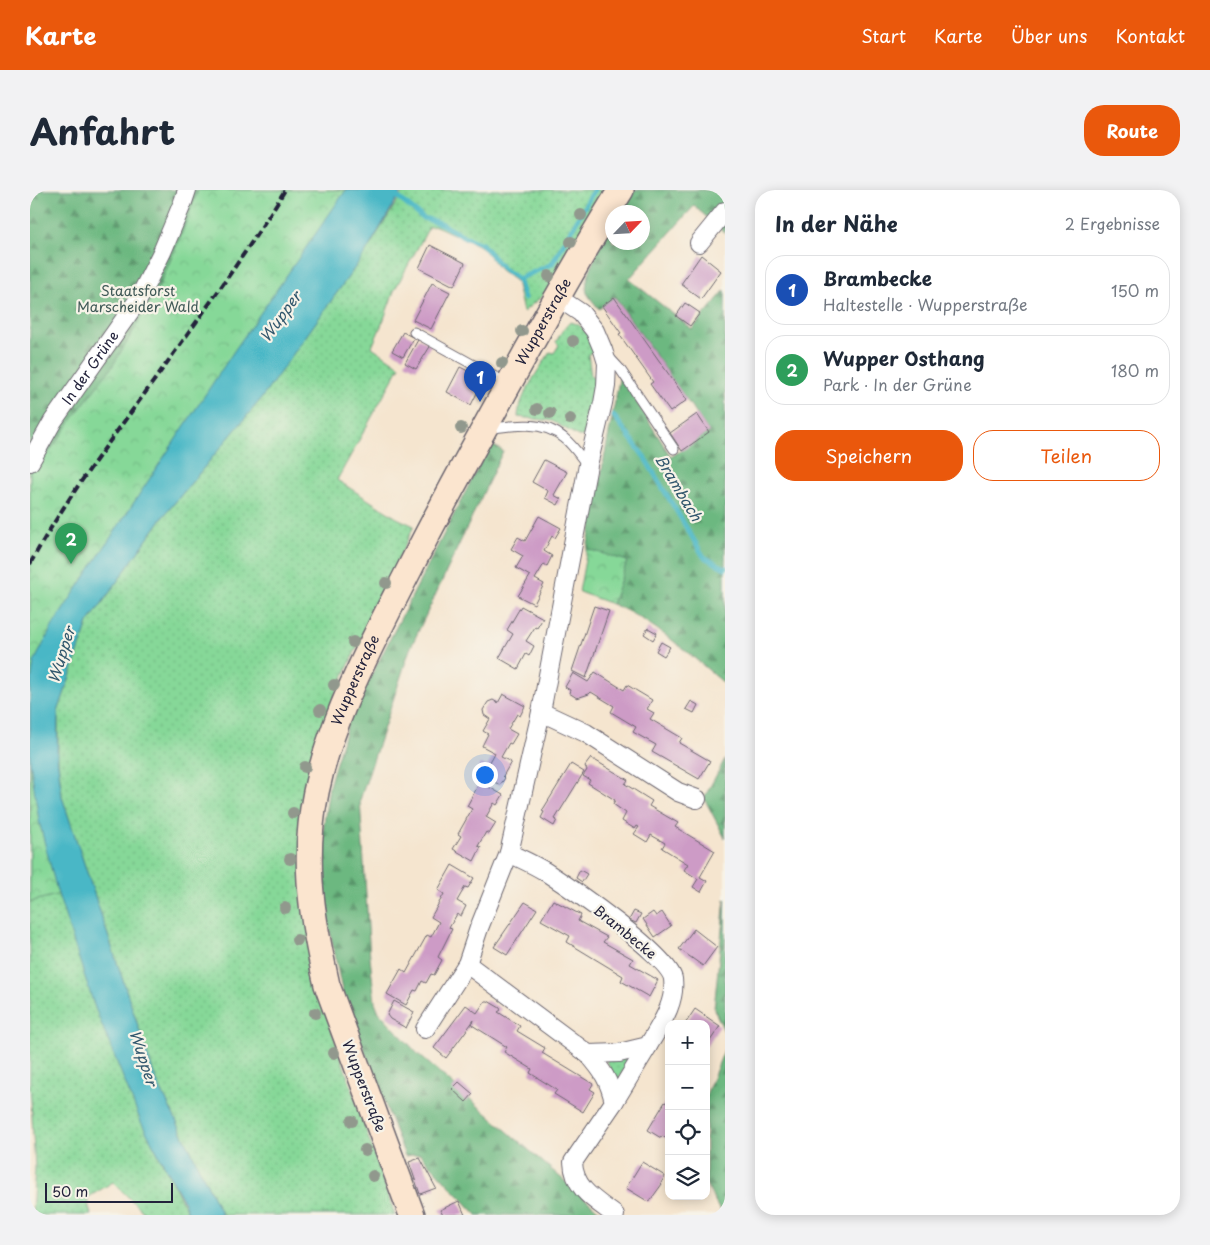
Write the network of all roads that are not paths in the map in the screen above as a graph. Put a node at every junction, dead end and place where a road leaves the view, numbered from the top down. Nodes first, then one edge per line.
1 (186, 190) edge
2 (621, 190) edge
3 (725, 211) edge
4 (700, 243) dead end
5 (557, 297) junction
6 (414, 332) dead end
7 (604, 350) junction
8 (508, 384) junction
9 (483, 430) junction
10 (674, 449) dead end
11 (30, 462) edge
12 (588, 465) junction
13 (541, 712) junction
14 (697, 799) dead end
15 (509, 853) junction
16 (467, 964) junction
17 (425, 1029) dead end
18 (648, 1046) junction
19 (588, 1054) junction
20 (614, 1102) junction
21 (412, 1215) edge
22 (615, 1215) edge

1 - 11 street, In der Grüne
2 - 5 main road, Wupperstraße
3 - 4 street
5 - 7 street
5 - 8 main road, Wupperstraße
6 - 8 lane
7 - 10 lane
7 - 12 street
8 - 9 main road, Wupperstraße
9 - 12 lane
9 - 21 main road, Wupperstraße
12 - 13 street
13 - 14 street
13 - 15 street
15 - 16 street
15 - 18 street, Brambecke
16 - 17 street
16 - 19 street
18 - 19 street
18 - 20 street, Brambecke
19 - 20 street
20 - 22 street, Brambecke

